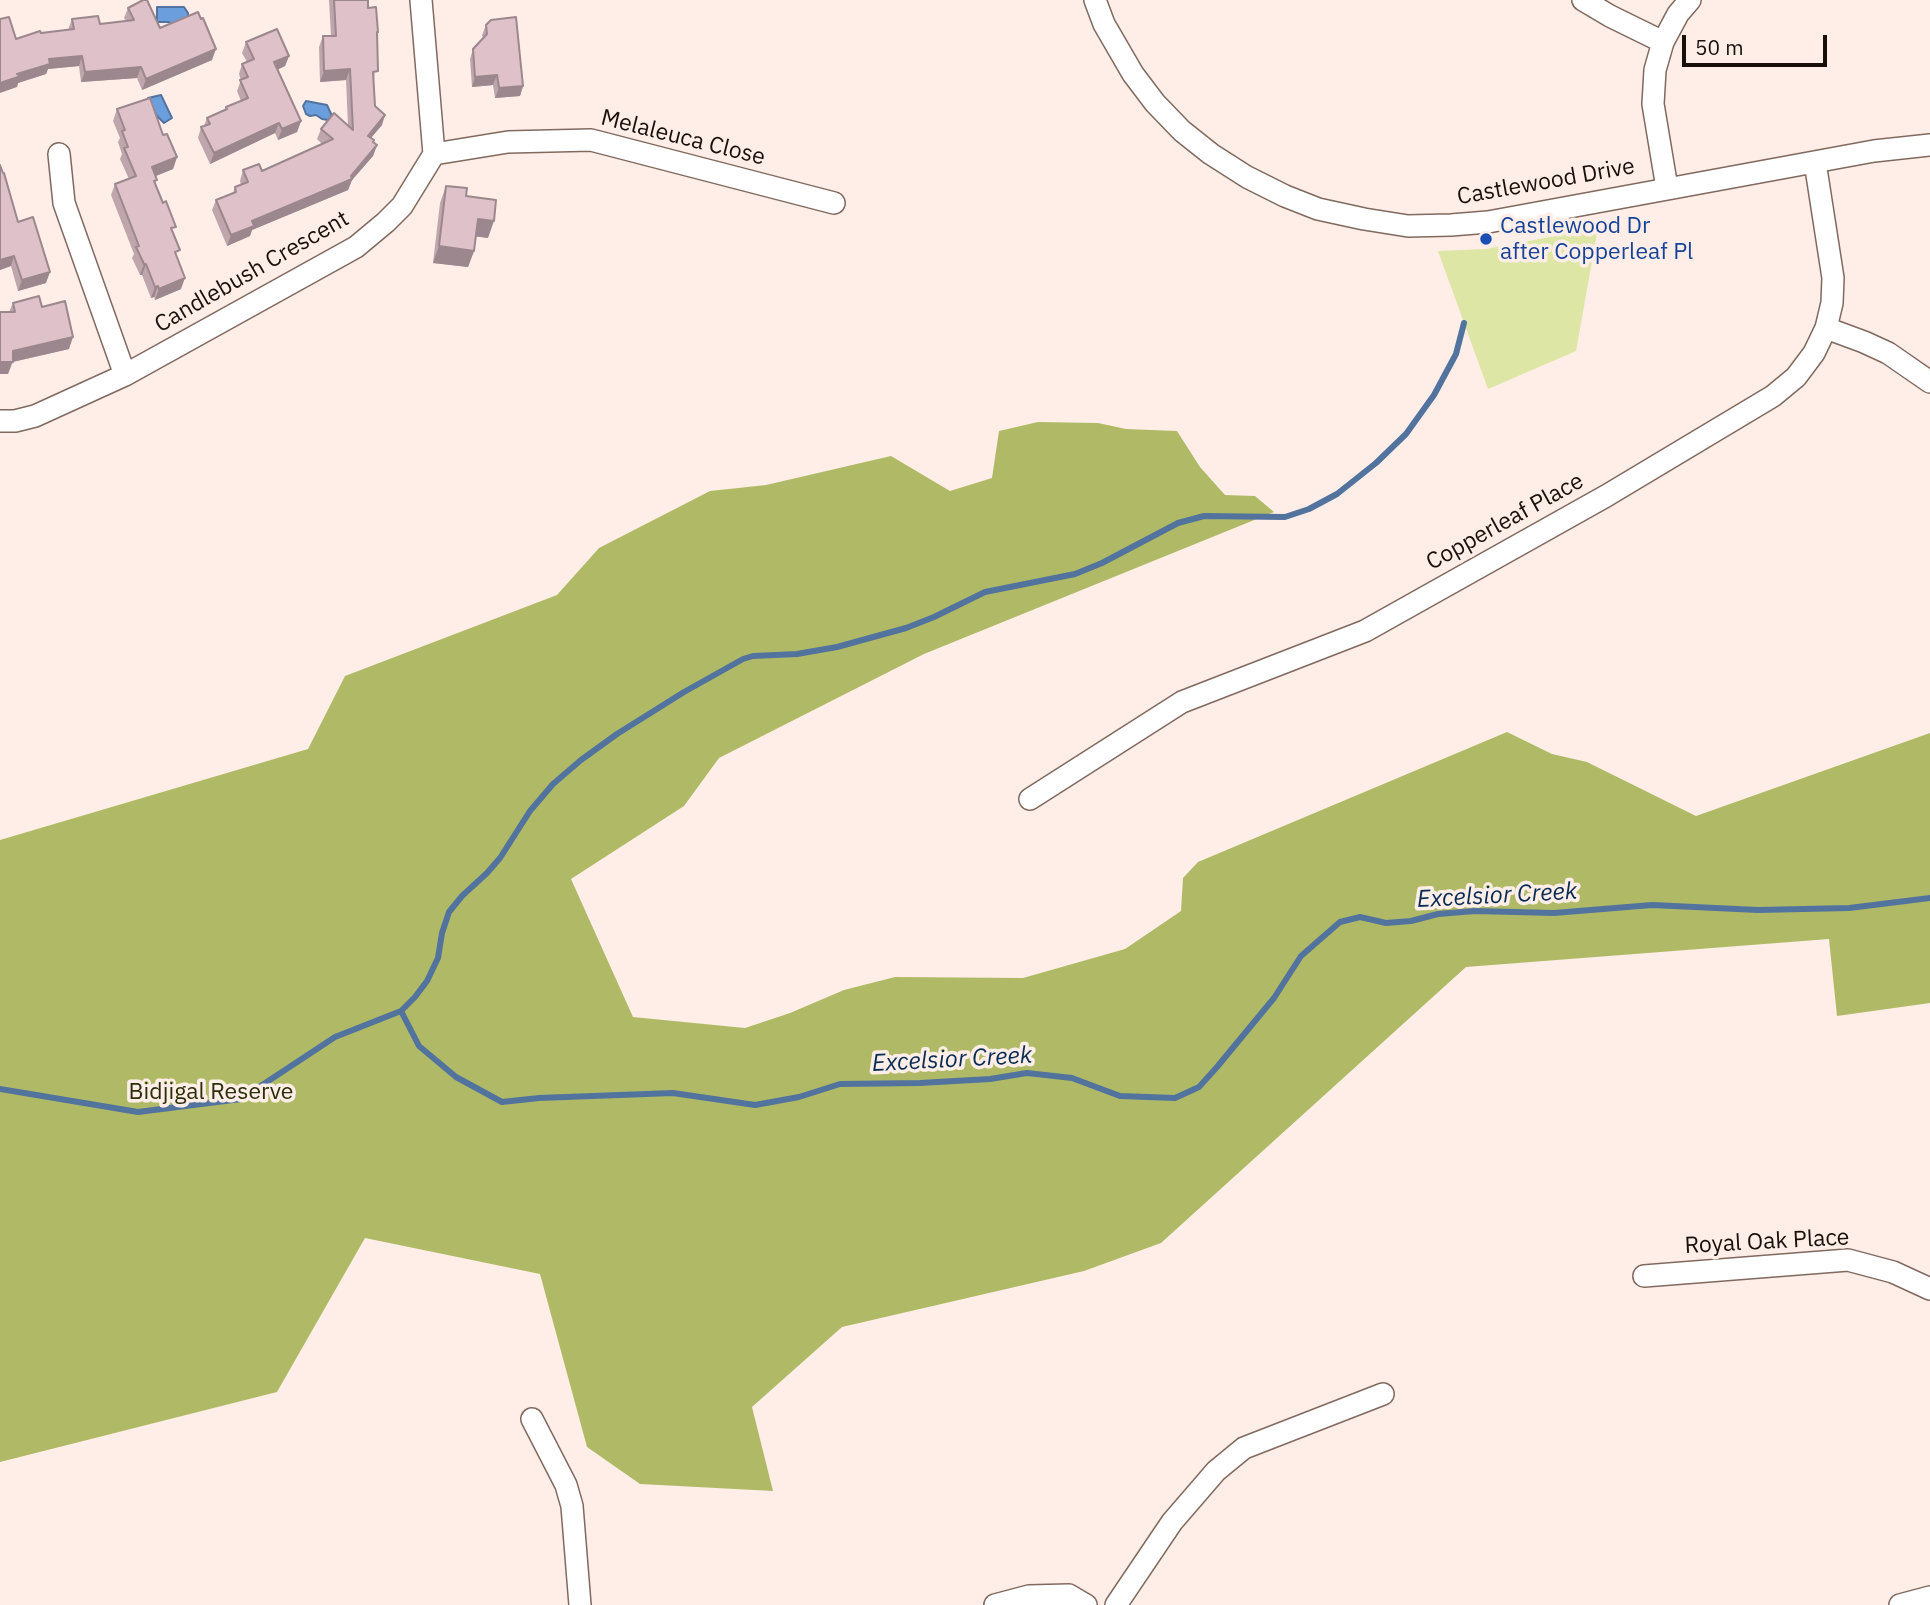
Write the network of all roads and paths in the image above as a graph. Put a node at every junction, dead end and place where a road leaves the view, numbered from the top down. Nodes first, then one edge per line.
1 (421, 0) edge
2 (1095, 0) edge
3 (1583, 0) edge
4 (1690, 0) edge
5 (1664, 42) junction
6 (1930, 145) edge
7 (59, 154) dead end
8 (434, 154) junction
9 (1815, 162) junction
10 (1667, 188) junction
11 (834, 204) dead end
12 (1826, 328) junction
13 (125, 375) junction
14 (1930, 382) edge
15 (0, 421) edge
16 (1030, 799) dead end
17 (1644, 1276) dead end
18 (1930, 1289) edge
19 (1383, 1394) dead end
20 (532, 1419) dead end
21 (1930, 1597) edge
22 (580, 1605) edge
23 (995, 1605) edge
24 (1086, 1605) edge
25 (1116, 1605) edge
26 (1900, 1605) edge

1 - 8 street
2 - 10 street, Castlewood Drive
3 - 5 street
4 - 5 street
5 - 10 street
6 - 9 street, Castlewood Drive
7 - 13 street
8 - 11 street, Melaleuca Close
8 - 13 street, Candlebush Crescent
9 - 10 street, Castlewood Drive
9 - 12 street, Copperleaf Place
12 - 14 street
12 - 16 street, Copperleaf Place
13 - 15 street, Candlebush Crescent
17 - 18 street, Royal Oak Place
19 - 25 street
20 - 22 street
21 - 26 street
23 - 24 street

